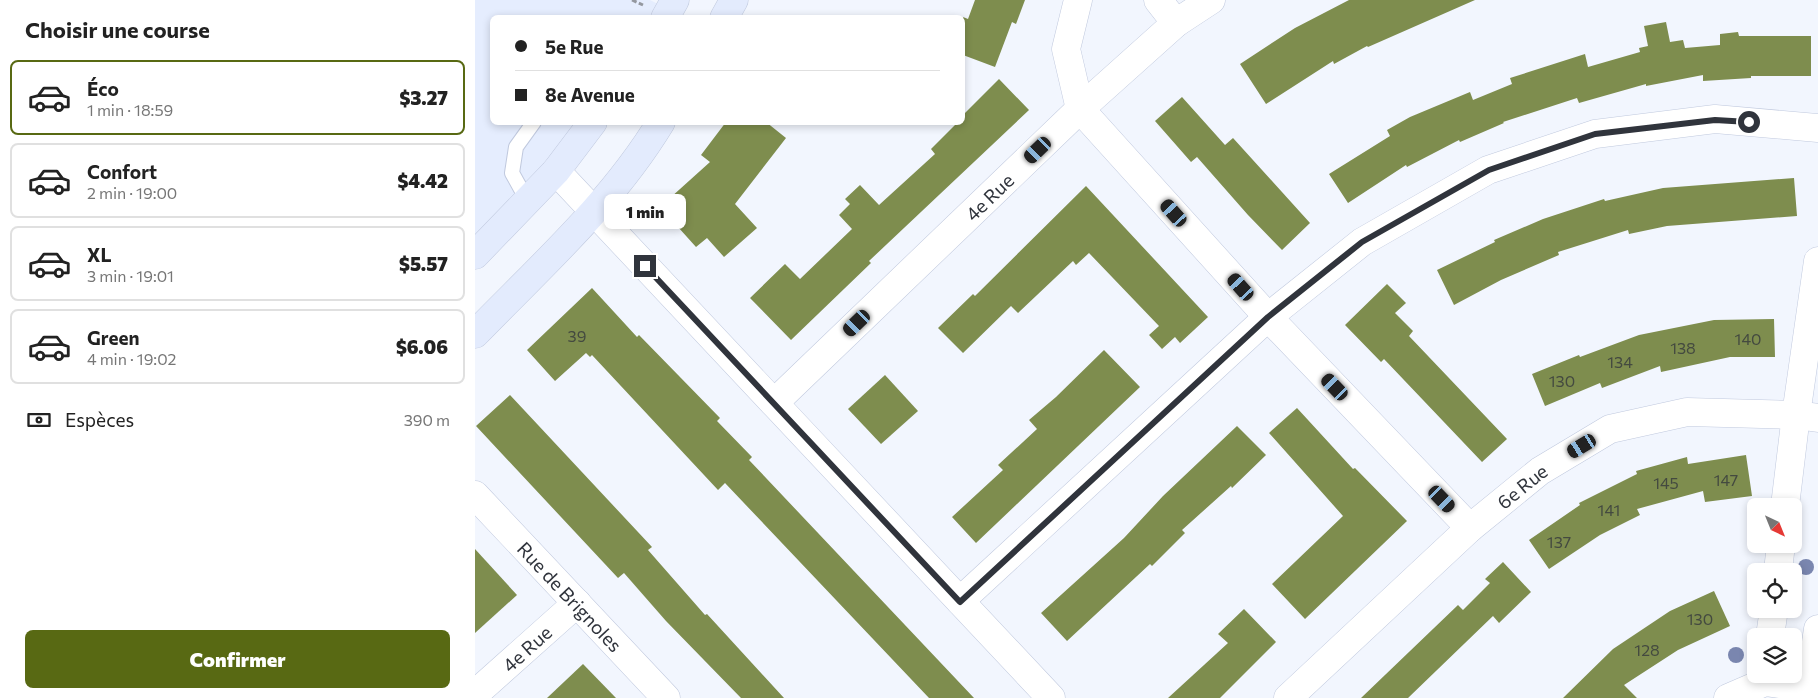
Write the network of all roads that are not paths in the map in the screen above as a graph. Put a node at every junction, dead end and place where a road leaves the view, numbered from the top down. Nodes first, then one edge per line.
1 (675, 0) edge
2 (734, 0) edge
3 (1078, 0) edge
4 (1158, 0) edge
5 (1211, 0) edge
6 (667, 15) edge
7 (726, 15) edge
8 (1176, 23) junction
9 (1080, 109) junction
10 (532, 125) edge
11 (591, 125) edge
12 (659, 125) edge
13 (1818, 128) edge
14 (555, 171) junction
15 (527, 200) junction
16 (594, 212) junction
17 (475, 255) edge
18 (1818, 262) edge
19 (1268, 317) junction
20 (475, 334) edge
21 (773, 403) junction
22 (1807, 416) edge
23 (475, 495) edge
24 (1787, 498) edge
25 (1470, 528) junction
26 (960, 602) junction
27 (577, 603) junction
28 (1818, 629) edge
29 (1756, 683) edge
30 (1783, 683) edge
31 (1814, 692) edge
32 (475, 694) edge
33 (666, 698) edge
34 (1051, 698) edge
35 (1288, 698) edge
36 (1728, 698) edge

1 - 6 street
2 - 7 street
3 - 9 street
4 - 8 street
5 - 8 street, 4e Rue
8 - 9 street, 4e Rue
9 - 19 street
9 - 21 street, 4e Rue
10 - 15 lane
11 - 14 street
12 - 16 street
13 - 19 street
14 - 15 street
14 - 16 street
15 - 17 street
16 - 20 street
16 - 21 street
18 - 22 street
19 - 25 street
19 - 26 street
21 - 26 street
22 - 24 street
22 - 25 street, 6e Rue
23 - 27 street, Rue de Brignoles
25 - 35 street, 6e Rue
26 - 34 street
27 - 32 street, 4e Rue
27 - 33 street, Rue de Brignoles
28 - 31 street
29 - 36 street
30 - 31 street

